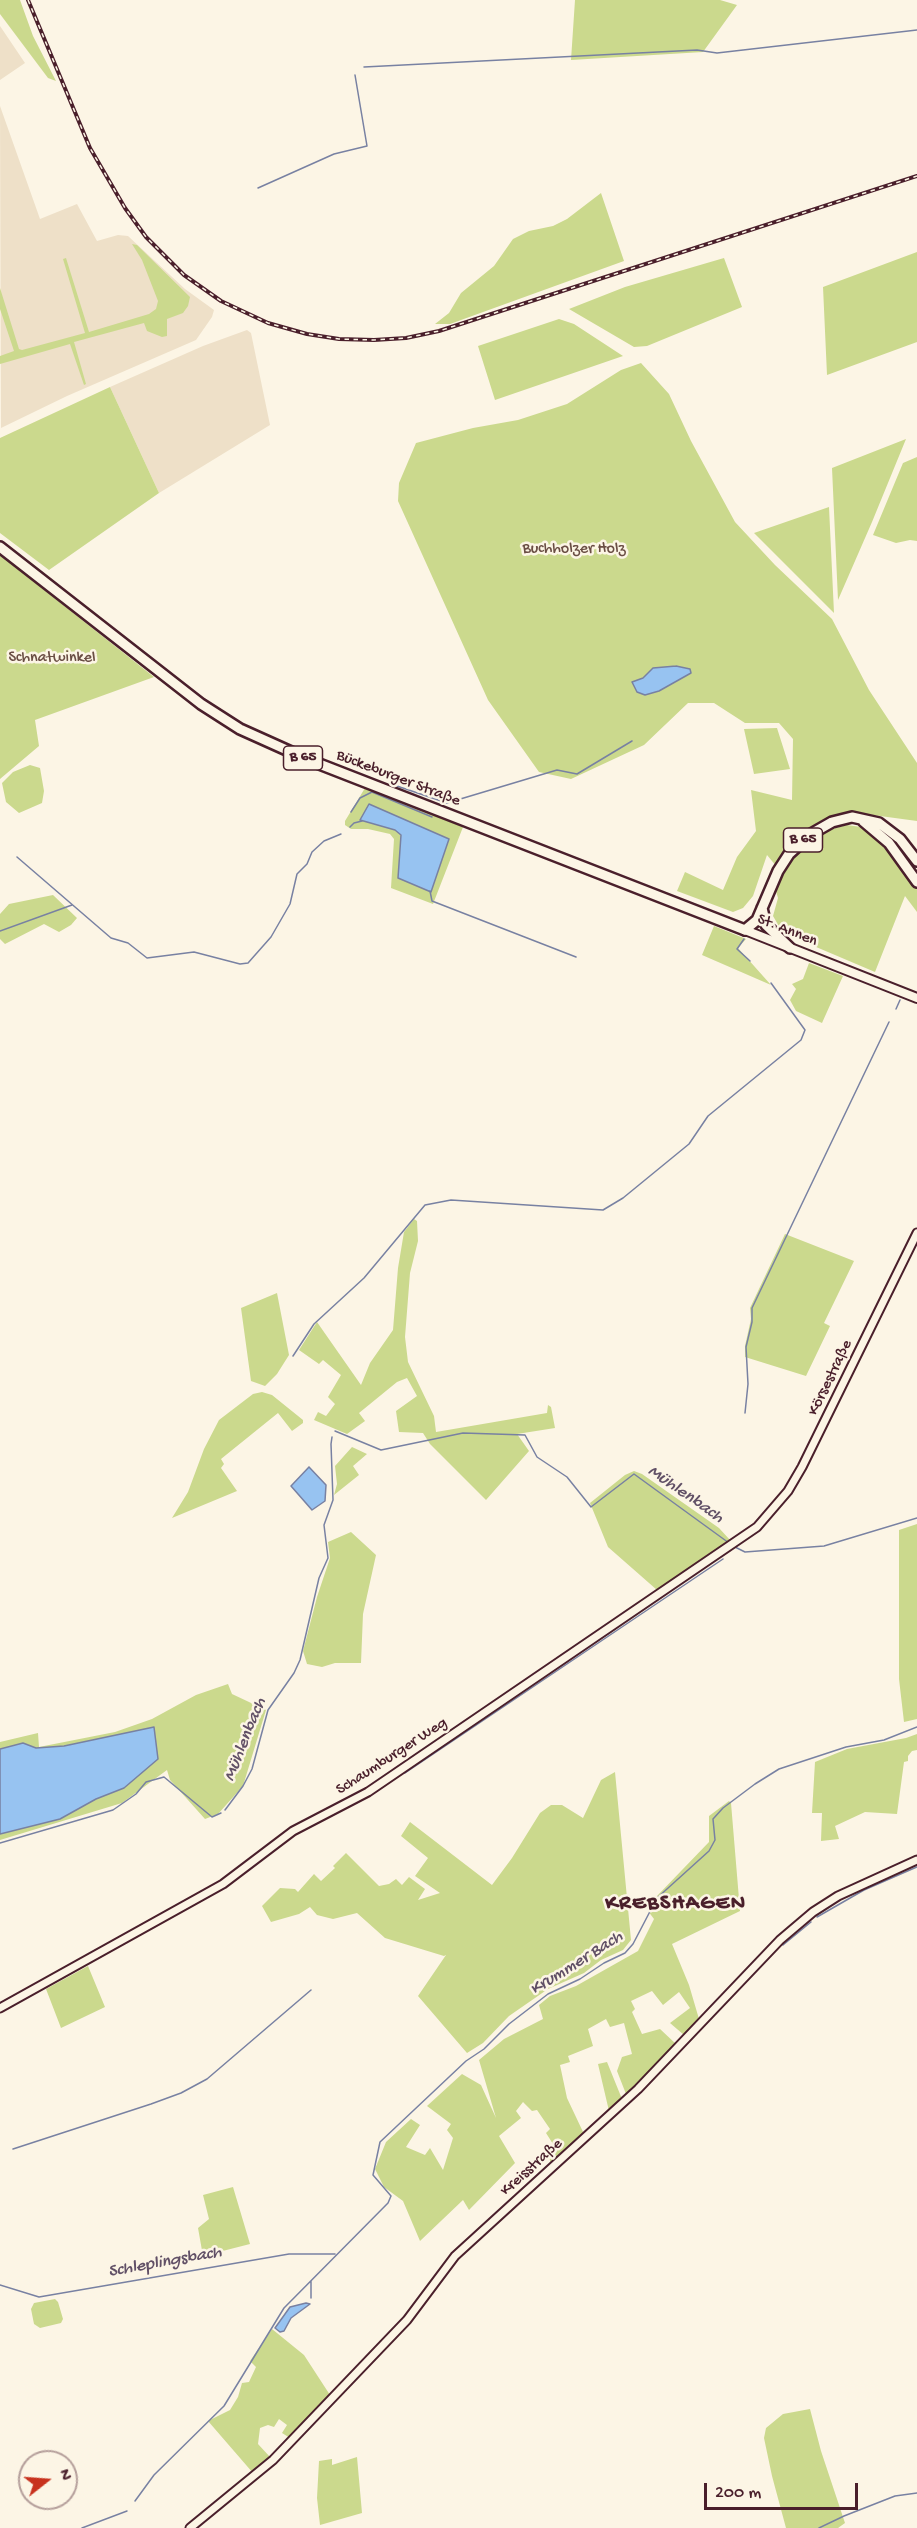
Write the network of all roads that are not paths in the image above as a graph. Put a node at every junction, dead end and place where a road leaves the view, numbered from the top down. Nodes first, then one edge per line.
1 (0, 547) edge
2 (859, 818) junction
3 (917, 861) edge
4 (917, 882) edge
5 (645, 891) joint
6 (762, 908) junction
7 (745, 930) junction
8 (790, 948) junction
9 (917, 998) edge
10 (917, 1233) edge
11 (757, 1527) joint
12 (917, 1860) edge
13 (0, 2008) edge
14 (190, 2528) edge

1 - 5 main road, Bückeburger Straße / B 65
2 - 3 main road, B 65
2 - 4 main road
2 - 6 main road, B 65
5 - 7 main road, St. Annen / B 65
6 - 7 main road, B 65
6 - 8 main road
7 - 8 main road, St. Annen
8 - 9 main road, St. Annen
10 - 11 street, Körsestraße
11 - 13 street, Schaumburger Weg
12 - 14 street, Kreisstraße

